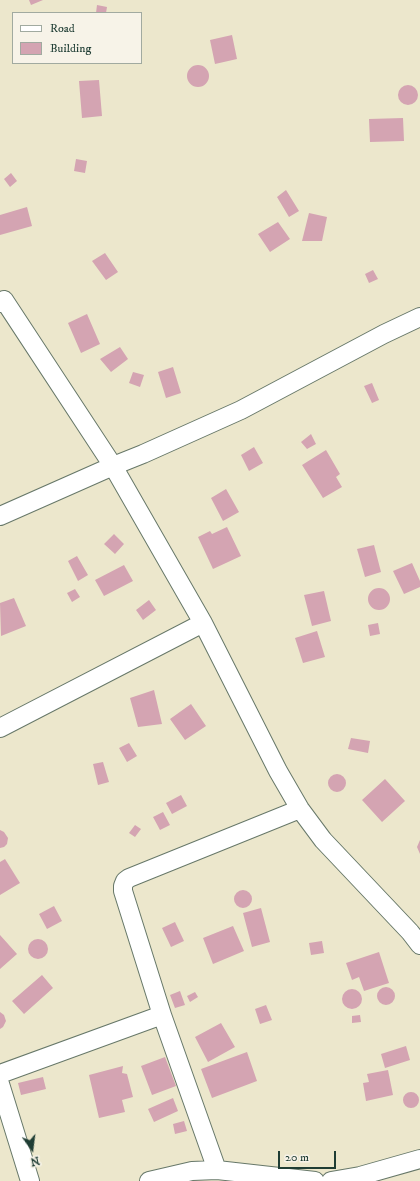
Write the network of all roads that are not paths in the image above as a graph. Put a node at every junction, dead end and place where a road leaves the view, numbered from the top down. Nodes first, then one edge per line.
1 (1, 299) edge
2 (420, 317) edge
3 (113, 466) junction
4 (0, 516) edge
5 (203, 623) junction
6 (0, 728) edge
7 (300, 809) junction
8 (420, 945) edge
9 (162, 1015) junction
10 (0, 1074) edge
11 (0, 1084) edge
12 (420, 1159) edge
13 (217, 1170) junction
14 (30, 1181) edge
15 (149, 1181) edge
16 (315, 1181) edge
17 (331, 1181) edge

1 - 3 street
2 - 3 street
3 - 4 street
3 - 5 street
5 - 6 street
5 - 7 street
7 - 8 street
7 - 9 street
9 - 10 street
9 - 13 street
11 - 14 street
12 - 17 street
13 - 15 street
13 - 16 street

